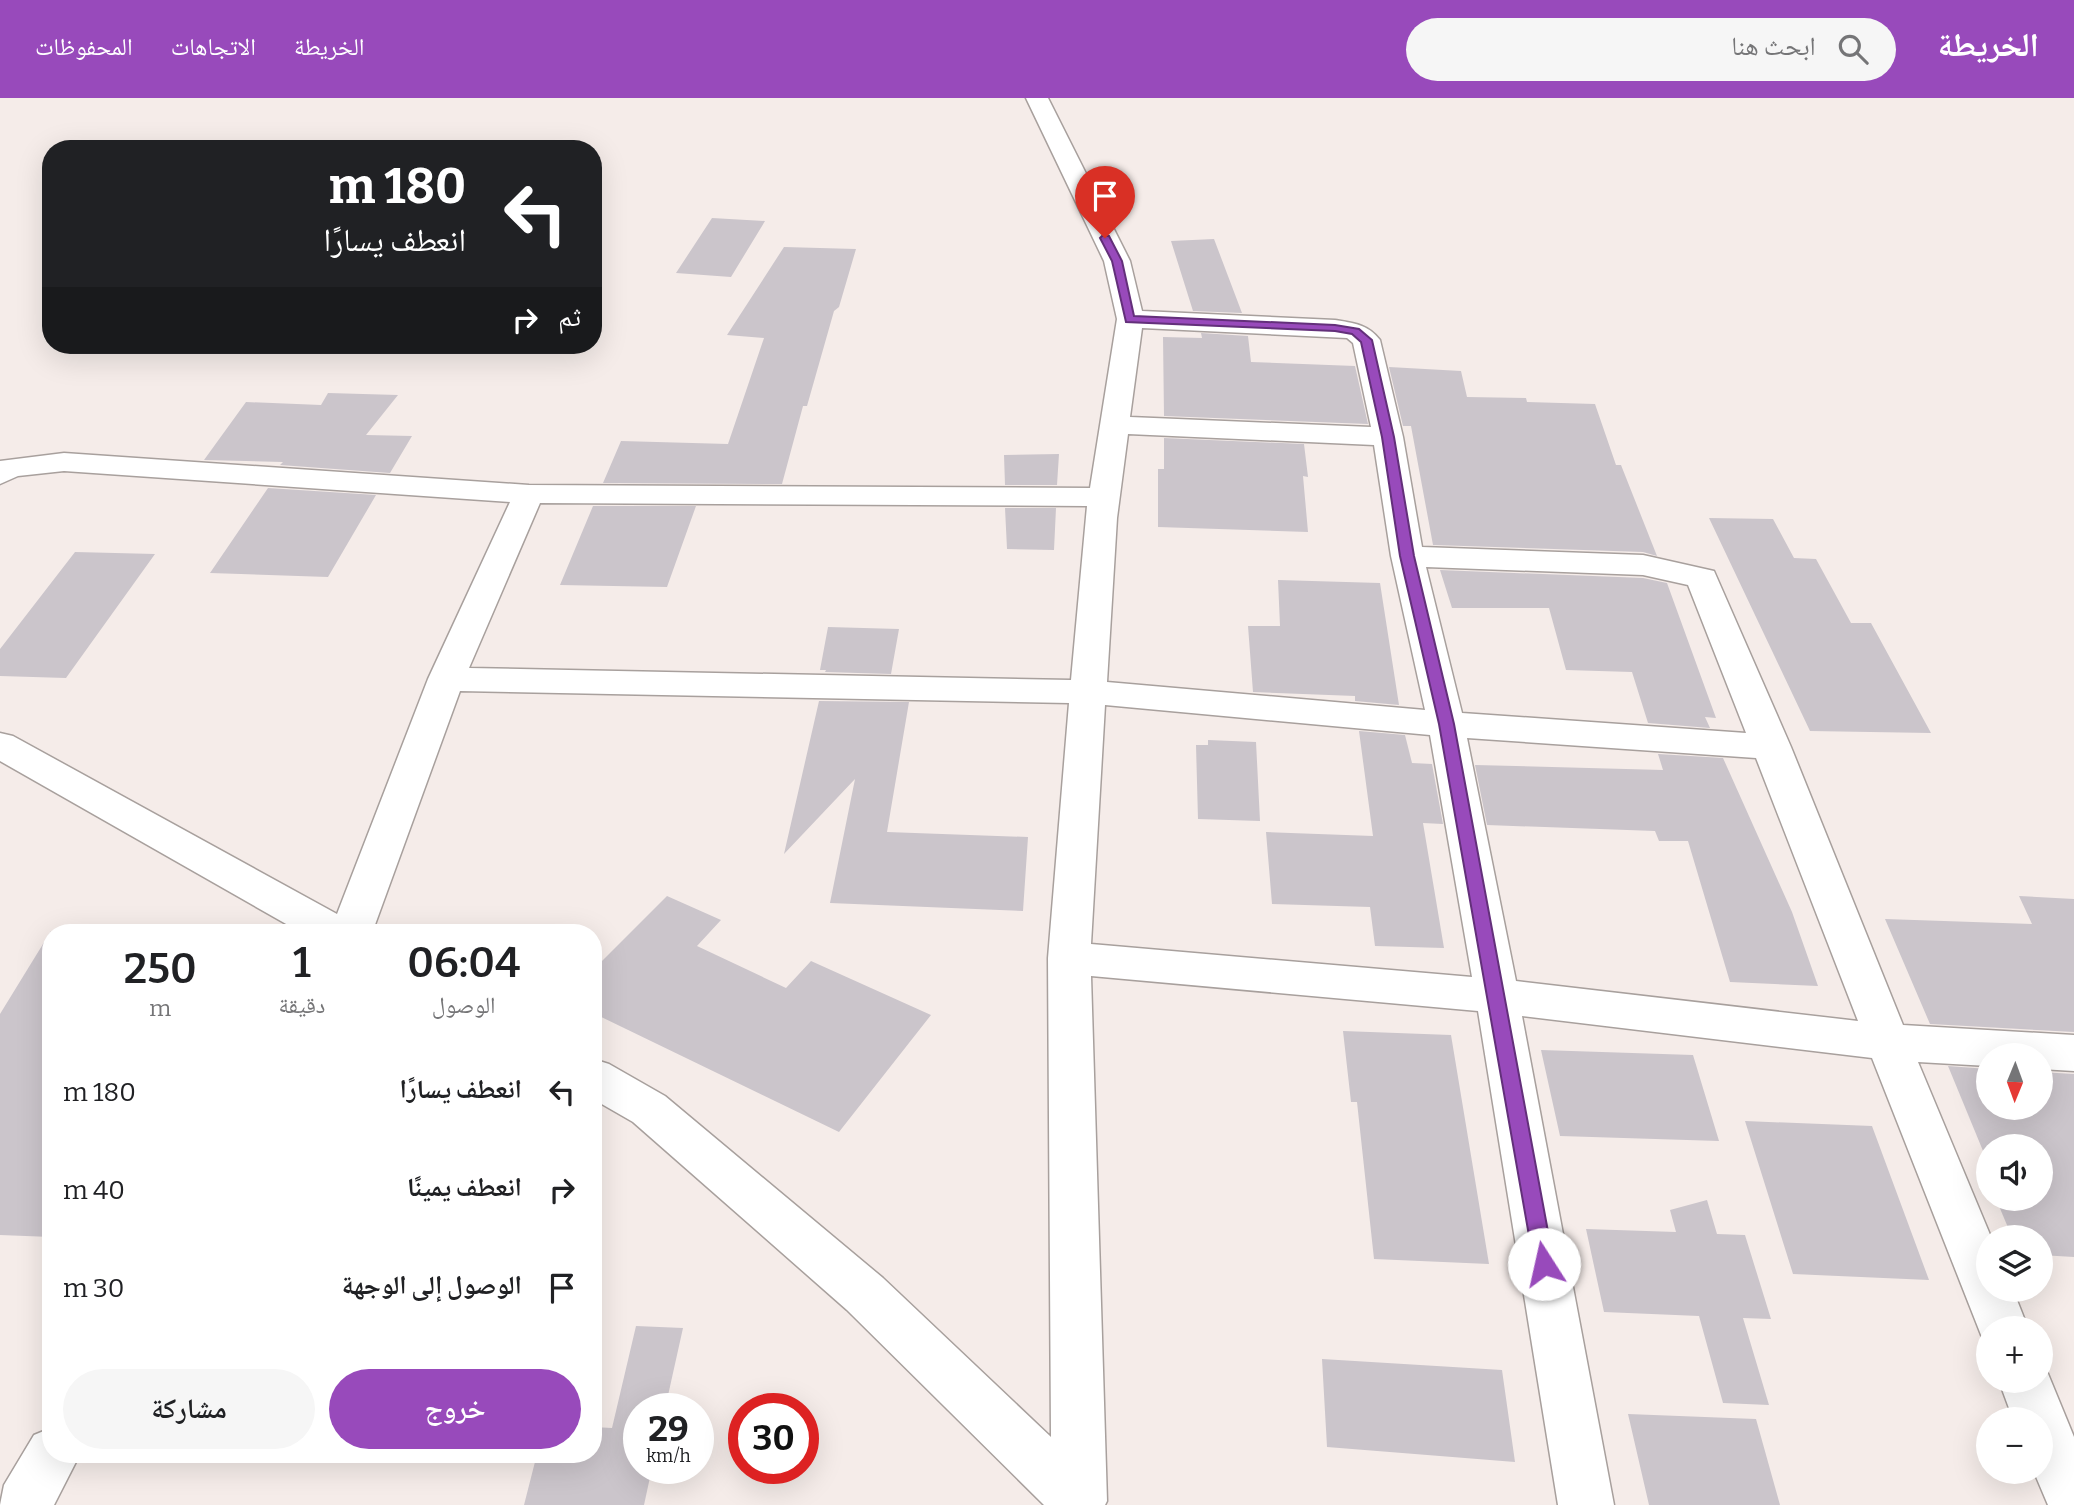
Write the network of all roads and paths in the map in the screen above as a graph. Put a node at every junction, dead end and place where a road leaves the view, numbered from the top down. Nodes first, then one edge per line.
1 (1037, 98) edge
2 (1129, 320) junction
3 (1115, 425) junction
4 (1388, 437) junction
5 (0, 475) edge
6 (529, 494) junction
7 (1103, 497) junction
8 (1407, 556) junction
9 (446, 679) junction
10 (1090, 692) junction
11 (1446, 724) junction
12 (0, 745) edge
13 (1772, 747) junction
14 (321, 924) edge
15 (354, 924) edge
16 (1069, 958) junction
17 (1497, 996) junction
18 (1887, 1042) junction
19 (2074, 1053) edge
20 (602, 1082) edge
21 (1998, 1316) edge
22 (2053, 1451) edge
23 (48, 1463) edge
24 (2074, 1502) edge
25 (1080, 1504) edge
26 (24, 1505) edge
27 (1586, 1505) edge

1 - 2 street
2 - 3 street
2 - 4 street
3 - 4 street
3 - 7 street
4 - 8 street
5 - 6 street
6 - 7 street
6 - 9 street
7 - 10 street
8 - 11 street
8 - 13 street
9 - 10 street
9 - 15 street
10 - 11 street
10 - 16 street
11 - 13 street
11 - 17 street
12 - 14 street
13 - 18 street
16 - 17 street
16 - 25 street
17 - 18 street
17 - 27 street
18 - 19 street
18 - 21 street
20 - 25 street
22 - 24 street
23 - 26 street

